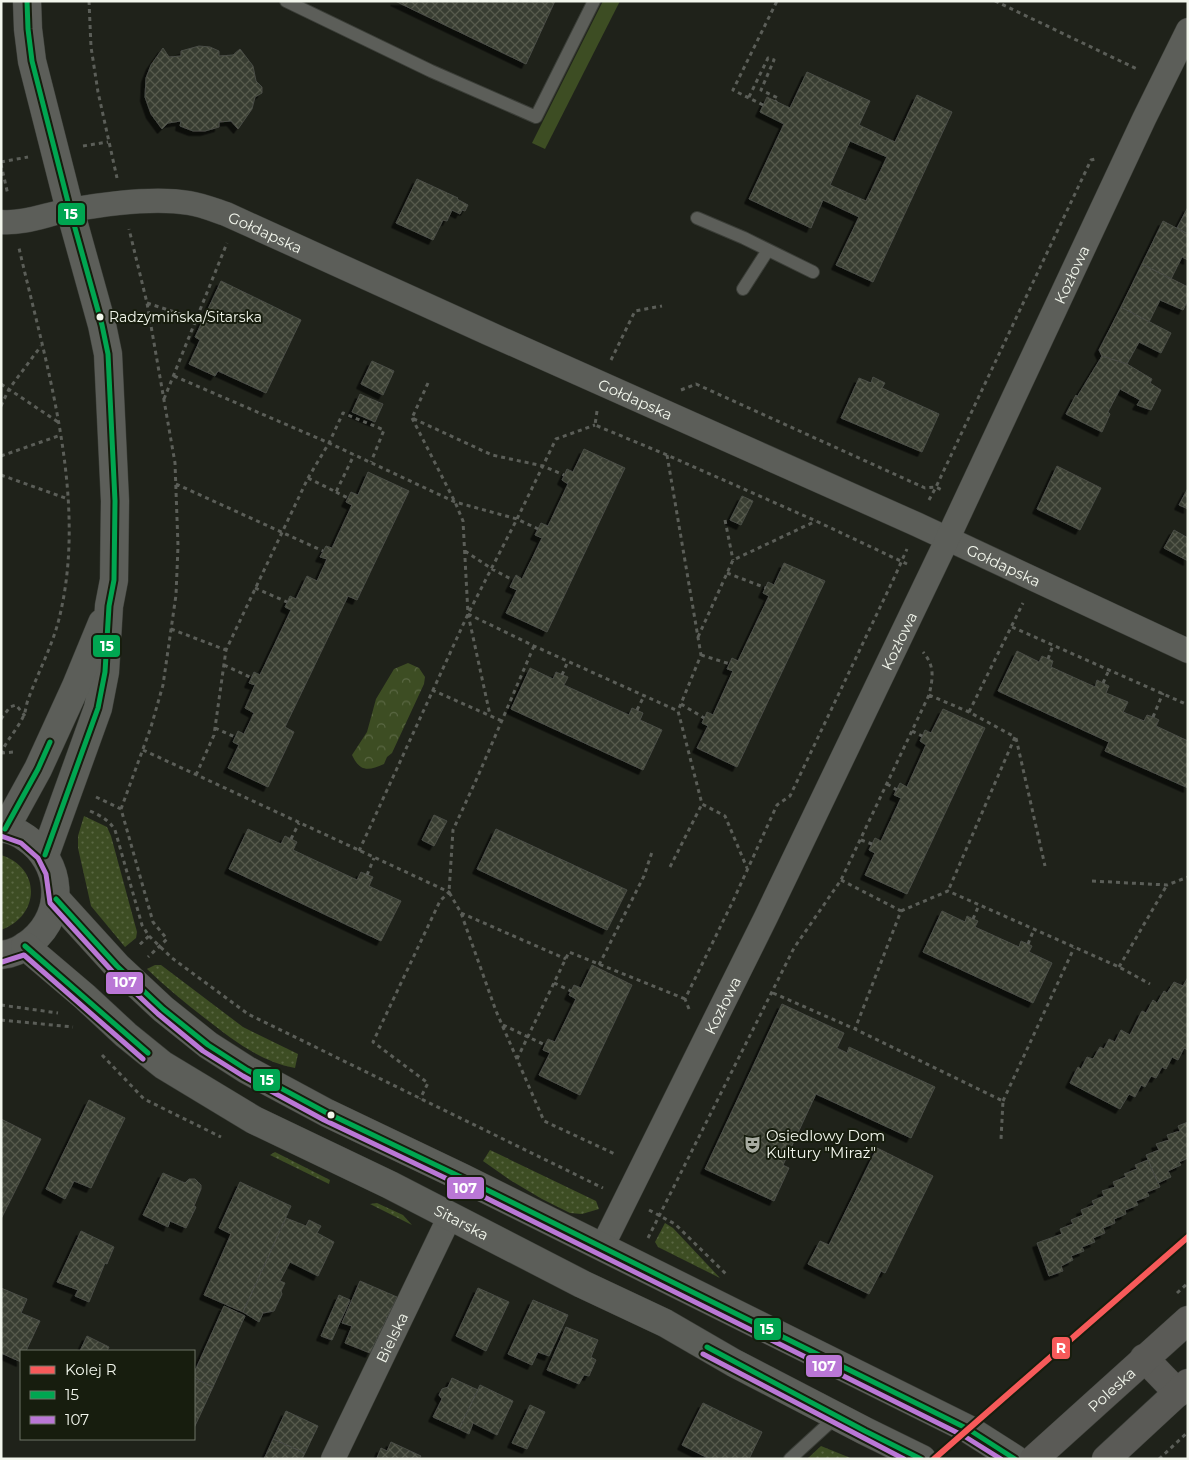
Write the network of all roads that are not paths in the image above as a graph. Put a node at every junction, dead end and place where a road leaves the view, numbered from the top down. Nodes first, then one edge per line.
1 (27, 1) edge
2 (286, 1) edge
3 (594, 1) edge
4 (1188, 30) edge
5 (70, 210) junction
6 (697, 218) dead end
7 (7, 222) edge
8 (768, 250) junction
9 (813, 272) dead end
10 (743, 288) dead end
11 (947, 540) junction
12 (109, 606) junction
13 (1188, 651) edge
14 (3, 829) edge
15 (45, 855) junction
16 (56, 899) junction
17 (13, 951) edge
18 (450, 1216) junction
19 (602, 1247) junction
20 (1188, 1320) edge
21 (1144, 1358) junction
22 (1183, 1388) edge
23 (837, 1416) junction
24 (333, 1459) edge
25 (790, 1459) edge
26 (922, 1459) edge
27 (1015, 1459) edge
28 (1034, 1459) edge
29 (1106, 1459) edge

1 - 5 street
2 - 3 lane
4 - 11 street, Kozłowa
5 - 7 street, Gołdapska
5 - 11 street, Gołdapska
5 - 12 street
6 - 8 lane
8 - 9 lane
8 - 10 lane
11 - 13 street, Gołdapska
11 - 19 street, Kozłowa
12 - 14 street
12 - 15 street
14 - 15 street
15 - 16 street
16 - 17 street
16 - 19 street
17 - 18 street, Sitarska
18 - 23 street, Sitarska
18 - 24 street, Bielska
19 - 27 street
20 - 21 main road, Poleska
21 - 22 main road
21 - 28 main road, Poleska
22 - 29 main road
23 - 25 lane
23 - 26 street, Sitarska

